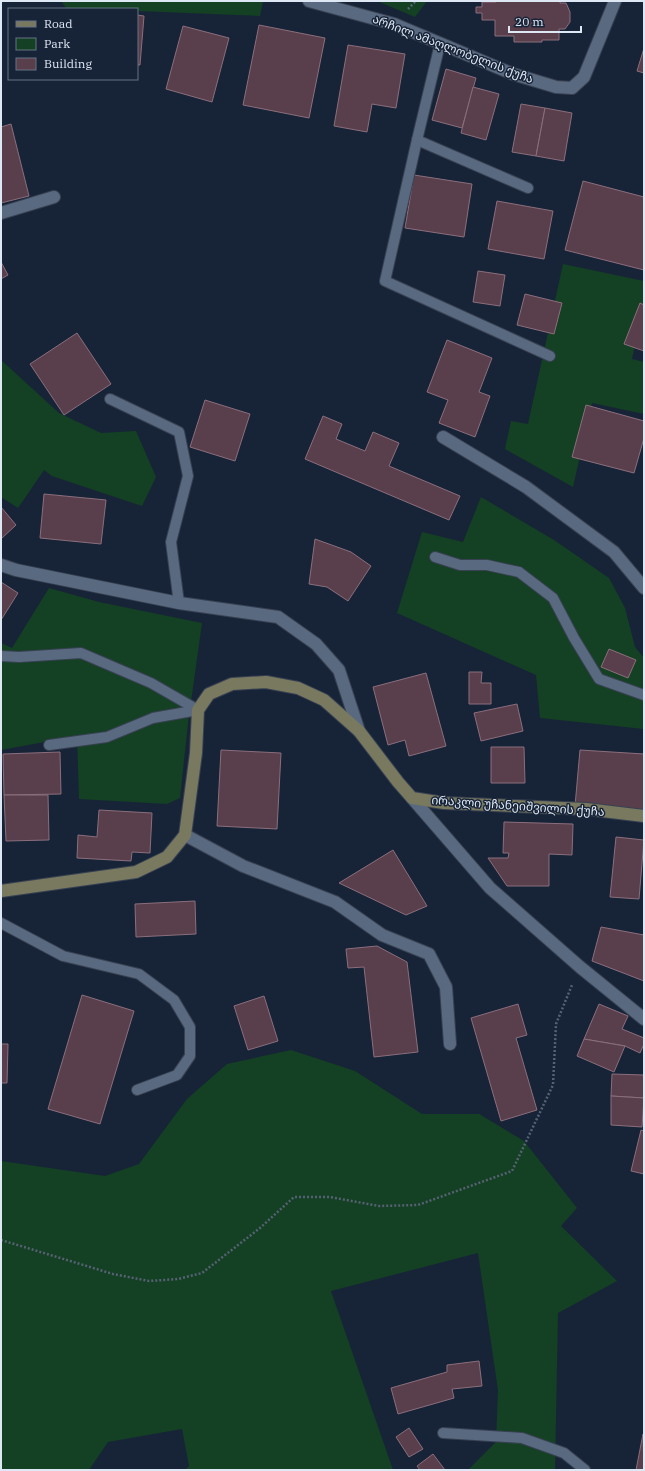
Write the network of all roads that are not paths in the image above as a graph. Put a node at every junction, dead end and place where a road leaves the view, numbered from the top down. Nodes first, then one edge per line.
1 (309, 1) edge
2 (615, 1) edge
3 (440, 44) junction
4 (417, 140) junction
5 (528, 188) dead end
6 (54, 197) dead end
7 (1, 214) edge
8 (550, 356) dead end
9 (110, 399) dead end
10 (443, 437) dead end
11 (435, 557) dead end
12 (1, 565) edge
13 (644, 588) edge
14 (179, 603) junction
15 (1, 656) edge
16 (644, 695) edge
17 (198, 710) junction
18 (359, 731) junction
19 (49, 745) dead end
20 (412, 798) junction
21 (644, 816) edge
22 (185, 836) junction
23 (1, 891) edge
24 (1, 923) edge
25 (644, 1019) edge
26 (450, 1044) dead end
27 (137, 1090) dead end
28 (443, 1433) dead end
29 (585, 1470) edge

1 - 3 street, არჩილ ამაღლობელის ქუჩა
2 - 3 street, არჩილ ამაღლობელის ქუჩა
3 - 4 lane
4 - 5 lane
4 - 8 lane
6 - 7 street
9 - 14 lane
10 - 13 street
11 - 16 lane
12 - 14 street
14 - 18 street
15 - 17 lane
17 - 18 street
17 - 19 lane
17 - 22 street
18 - 20 street
20 - 21 street, ირაკლი უჩანეიშვილის ქუჩა
20 - 25 street
22 - 23 street
22 - 26 street
24 - 27 lane
28 - 29 lane

